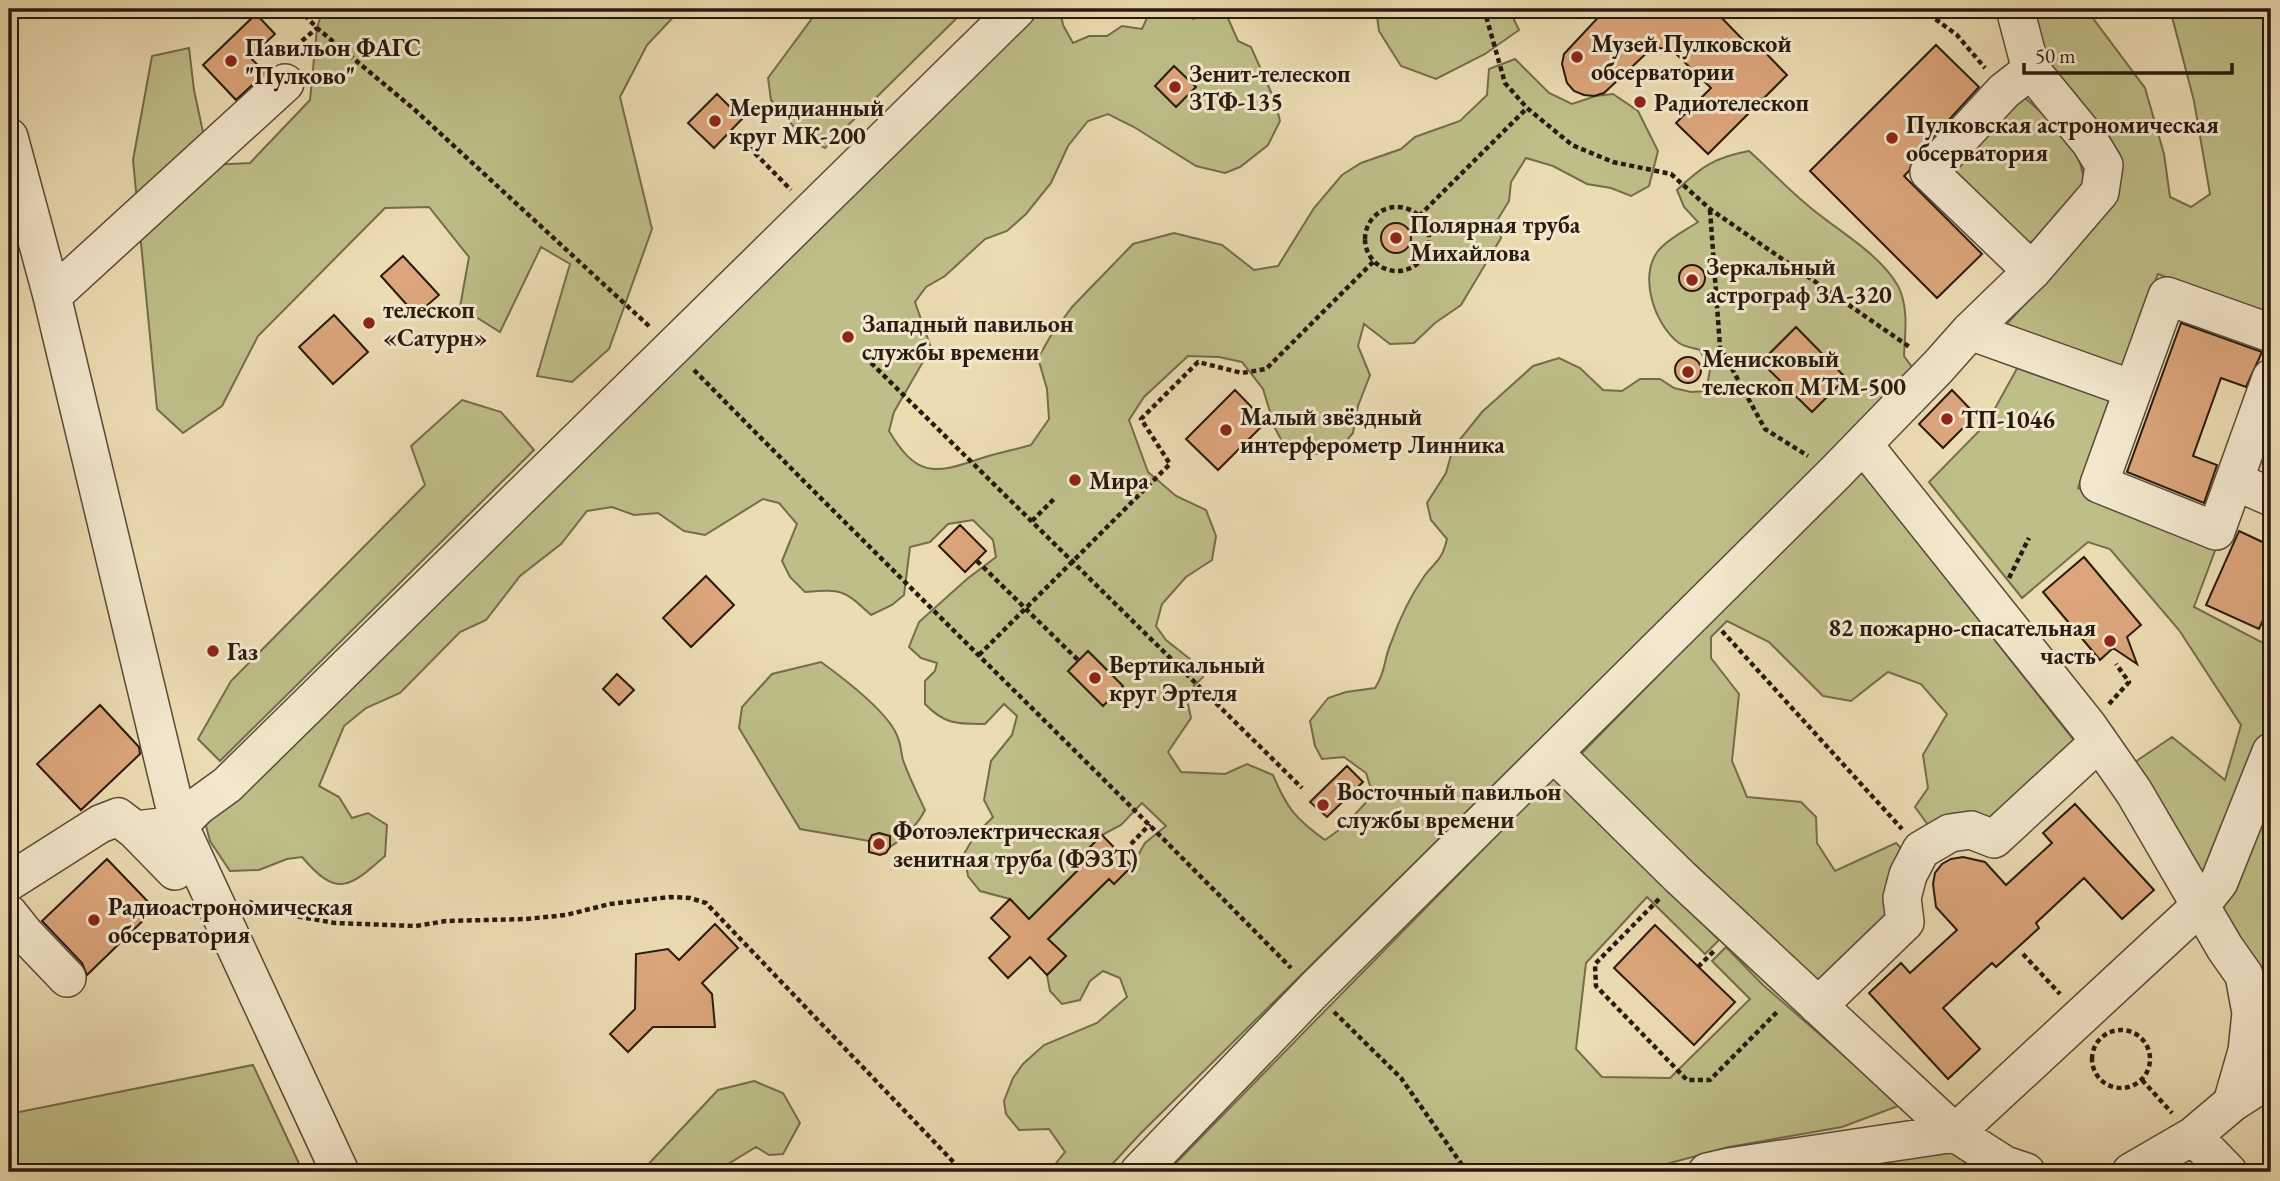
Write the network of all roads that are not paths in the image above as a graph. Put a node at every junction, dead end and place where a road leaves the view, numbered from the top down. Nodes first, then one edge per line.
1 (1017, 9) edge
2 (2015, 9) edge
3 (283, 71) road end
4 (2017, 80) junction
5 (9, 137) edge
6 (2032, 271) junction
7 (52, 296) junction
8 (1970, 331) junction
9 (2271, 333) edge
10 (2270, 386) edge
11 (2132, 389) junction
12 (1863, 444) junction
13 (2235, 481) junction
14 (2271, 497) edge
15 (2093, 734) junction
16 (2271, 752) edge
17 (1554, 753) junction
18 (179, 825) junction
19 (135, 830) junction
20 (175, 871) dead end
21 (9, 883) edge
22 (2200, 906) junction
23 (9, 914) edge
24 (67, 978) dead end
25 (2258, 983) edge
26 (1808, 998) junction
27 (2271, 1074) edge
28 (2232, 1103) junction
29 (1955, 1133) junction
30 (2193, 1136) junction
31 (340, 1172) edge
32 (1139, 1172) edge
33 (1707, 1172) edge
34 (2026, 1172) edge
35 (2131, 1172) edge
36 (2228, 1172) edge

1 - 18 lane
2 - 4 lane
3 - 7 lane
4 - 6 lane
4 - 6 lane
5 - 7 lane
6 - 8 lane
7 - 18 lane
8 - 11 lane
8 - 12 lane
9 - 11 lane
10 - 13 lane
11 - 13 lane
12 - 15 lane
12 - 17 lane
13 - 14 lane
15 - 22 lane
15 - 26 lane
16 - 22 lane
17 - 26 lane
17 - 32 lane
18 - 19 lane
18 - 31 lane
19 - 20 lane
19 - 21 lane
22 - 25 lane
22 - 29 lane
23 - 24 lane
25 - 28 lane
26 - 29 lane
27 - 28 lane
28 - 30 lane
29 - 33 lane
29 - 34 lane
30 - 35 lane
30 - 36 lane

